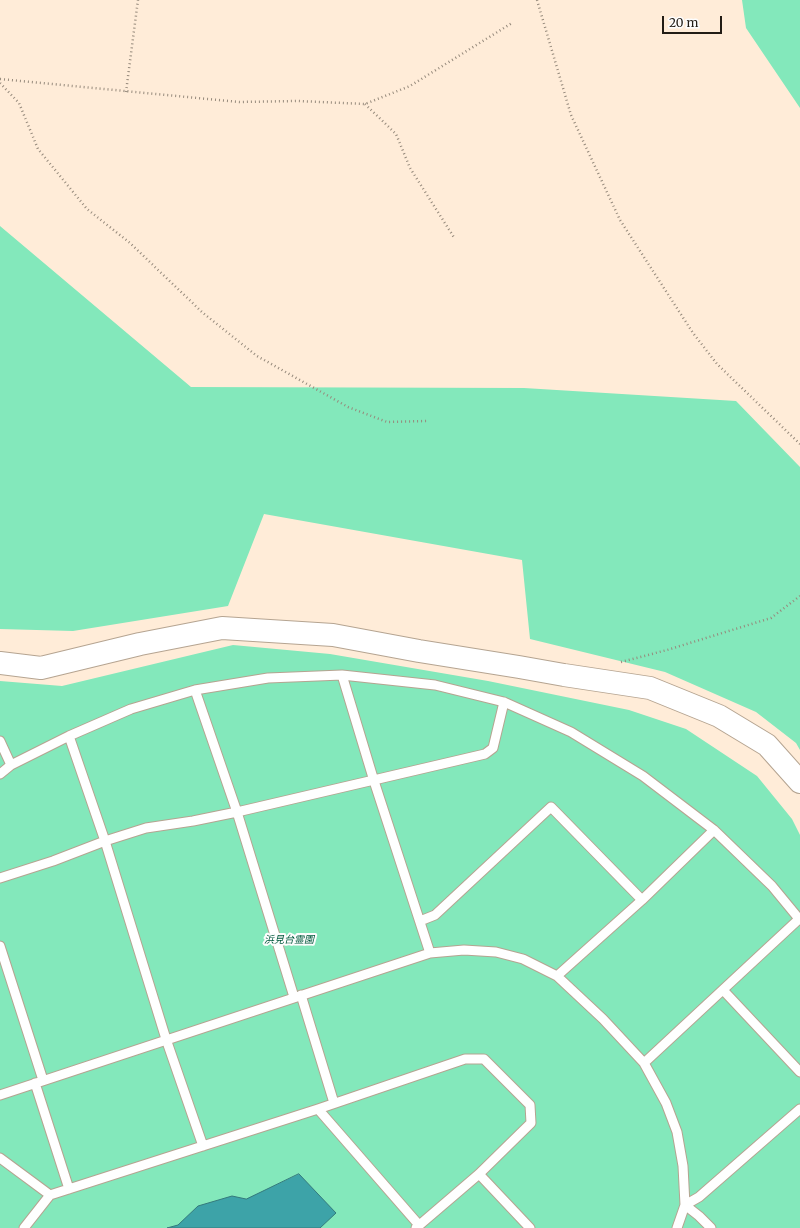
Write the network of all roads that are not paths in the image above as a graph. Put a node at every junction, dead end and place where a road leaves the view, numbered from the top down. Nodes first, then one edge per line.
1 (0, 663) edge
2 (342, 675) junction
3 (195, 690) junction
4 (504, 702) junction
5 (69, 736) junction
6 (0, 741) edge
7 (11, 765) junction
8 (0, 774) edge
9 (374, 781) junction
10 (800, 782) edge
11 (236, 812) junction
12 (714, 830) junction
13 (105, 841) junction
14 (0, 878) edge
15 (642, 900) junction
16 (420, 920) junction
17 (800, 920) edge
18 (0, 946) edge
19 (430, 953) junction
20 (557, 976) junction
21 (723, 990) junction
22 (298, 996) junction
23 (166, 1039) junction
24 (644, 1063) junction
25 (800, 1072) edge
26 (39, 1082) junction
27 (0, 1095) edge
28 (334, 1104) junction
29 (318, 1109) junction
30 (800, 1109) edge
31 (203, 1146) junction
32 (0, 1158) edge
33 (479, 1174) junction
34 (69, 1189) junction
35 (50, 1195) junction
36 (685, 1205) junction
37 (417, 1226) edge
38 (24, 1228) edge
39 (530, 1228) edge
40 (677, 1228) edge
41 (711, 1228) edge

1 - 10 street
2 - 3 lane
2 - 4 lane
2 - 9 lane
3 - 5 lane
3 - 11 lane
4 - 9 lane
4 - 12 lane
5 - 7 lane
5 - 13 lane
6 - 7 lane
7 - 8 lane
9 - 11 lane
9 - 16 lane
11 - 13 lane
11 - 22 lane
12 - 15 lane
12 - 17 lane
13 - 14 lane
13 - 23 lane
15 - 16 lane
15 - 20 lane
16 - 19 lane
17 - 21 lane
18 - 26 lane
19 - 20 lane
19 - 22 lane
20 - 24 lane
21 - 24 lane
21 - 25 lane
22 - 23 lane
22 - 28 lane
23 - 26 lane
23 - 31 lane
24 - 36 lane
26 - 27 lane
26 - 34 lane
28 - 29 lane
28 - 33 lane
29 - 31 lane
29 - 37 lane
30 - 36 lane
31 - 34 lane
32 - 35 lane
33 - 37 lane
33 - 39 lane
34 - 35 lane
35 - 38 lane
36 - 40 lane
36 - 41 lane

